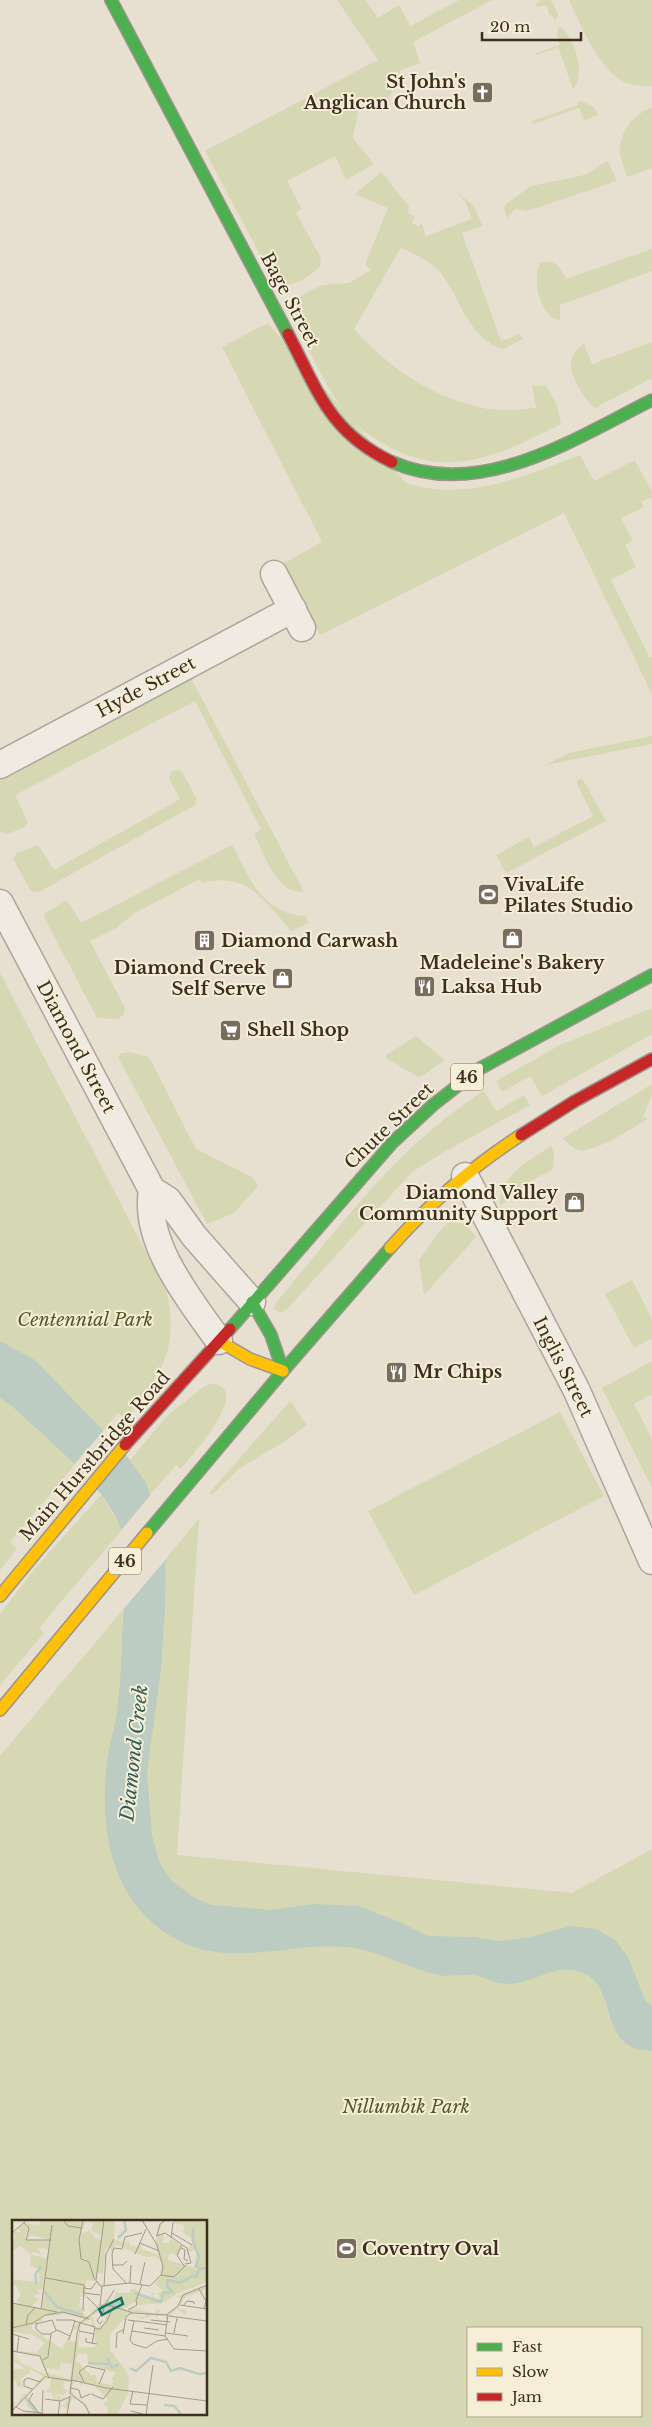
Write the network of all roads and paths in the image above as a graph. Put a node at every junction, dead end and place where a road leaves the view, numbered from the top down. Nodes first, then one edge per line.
1 (111, 0) edge
2 (652, 400) edge
3 (274, 574) dead end
4 (0, 765) edge
5 (0, 903) edge
6 (652, 975) edge
7 (652, 1059) edge
8 (465, 1176) junction
9 (152, 1190) junction
10 (252, 1302) junction
11 (219, 1341) junction
12 (283, 1371) junction
13 (652, 1561) edge
14 (0, 1596) edge
15 (0, 1710) edge

1 - 2 main road, Bage Street
3 - 4 street, Hyde Street
5 - 9 street, Diamond Street
6 - 10 main road, Chute Street / 46
7 - 8 main road, 46
8 - 12 main road, 46
8 - 13 street, Inglis Street
9 - 10 street, Diamond Street
9 - 11 street
10 - 11 main road, Chute Street / 46
10 - 12 main road
11 - 12 main road
11 - 14 main road, Main Hurstbridge Road / 46
12 - 15 main road, 46

